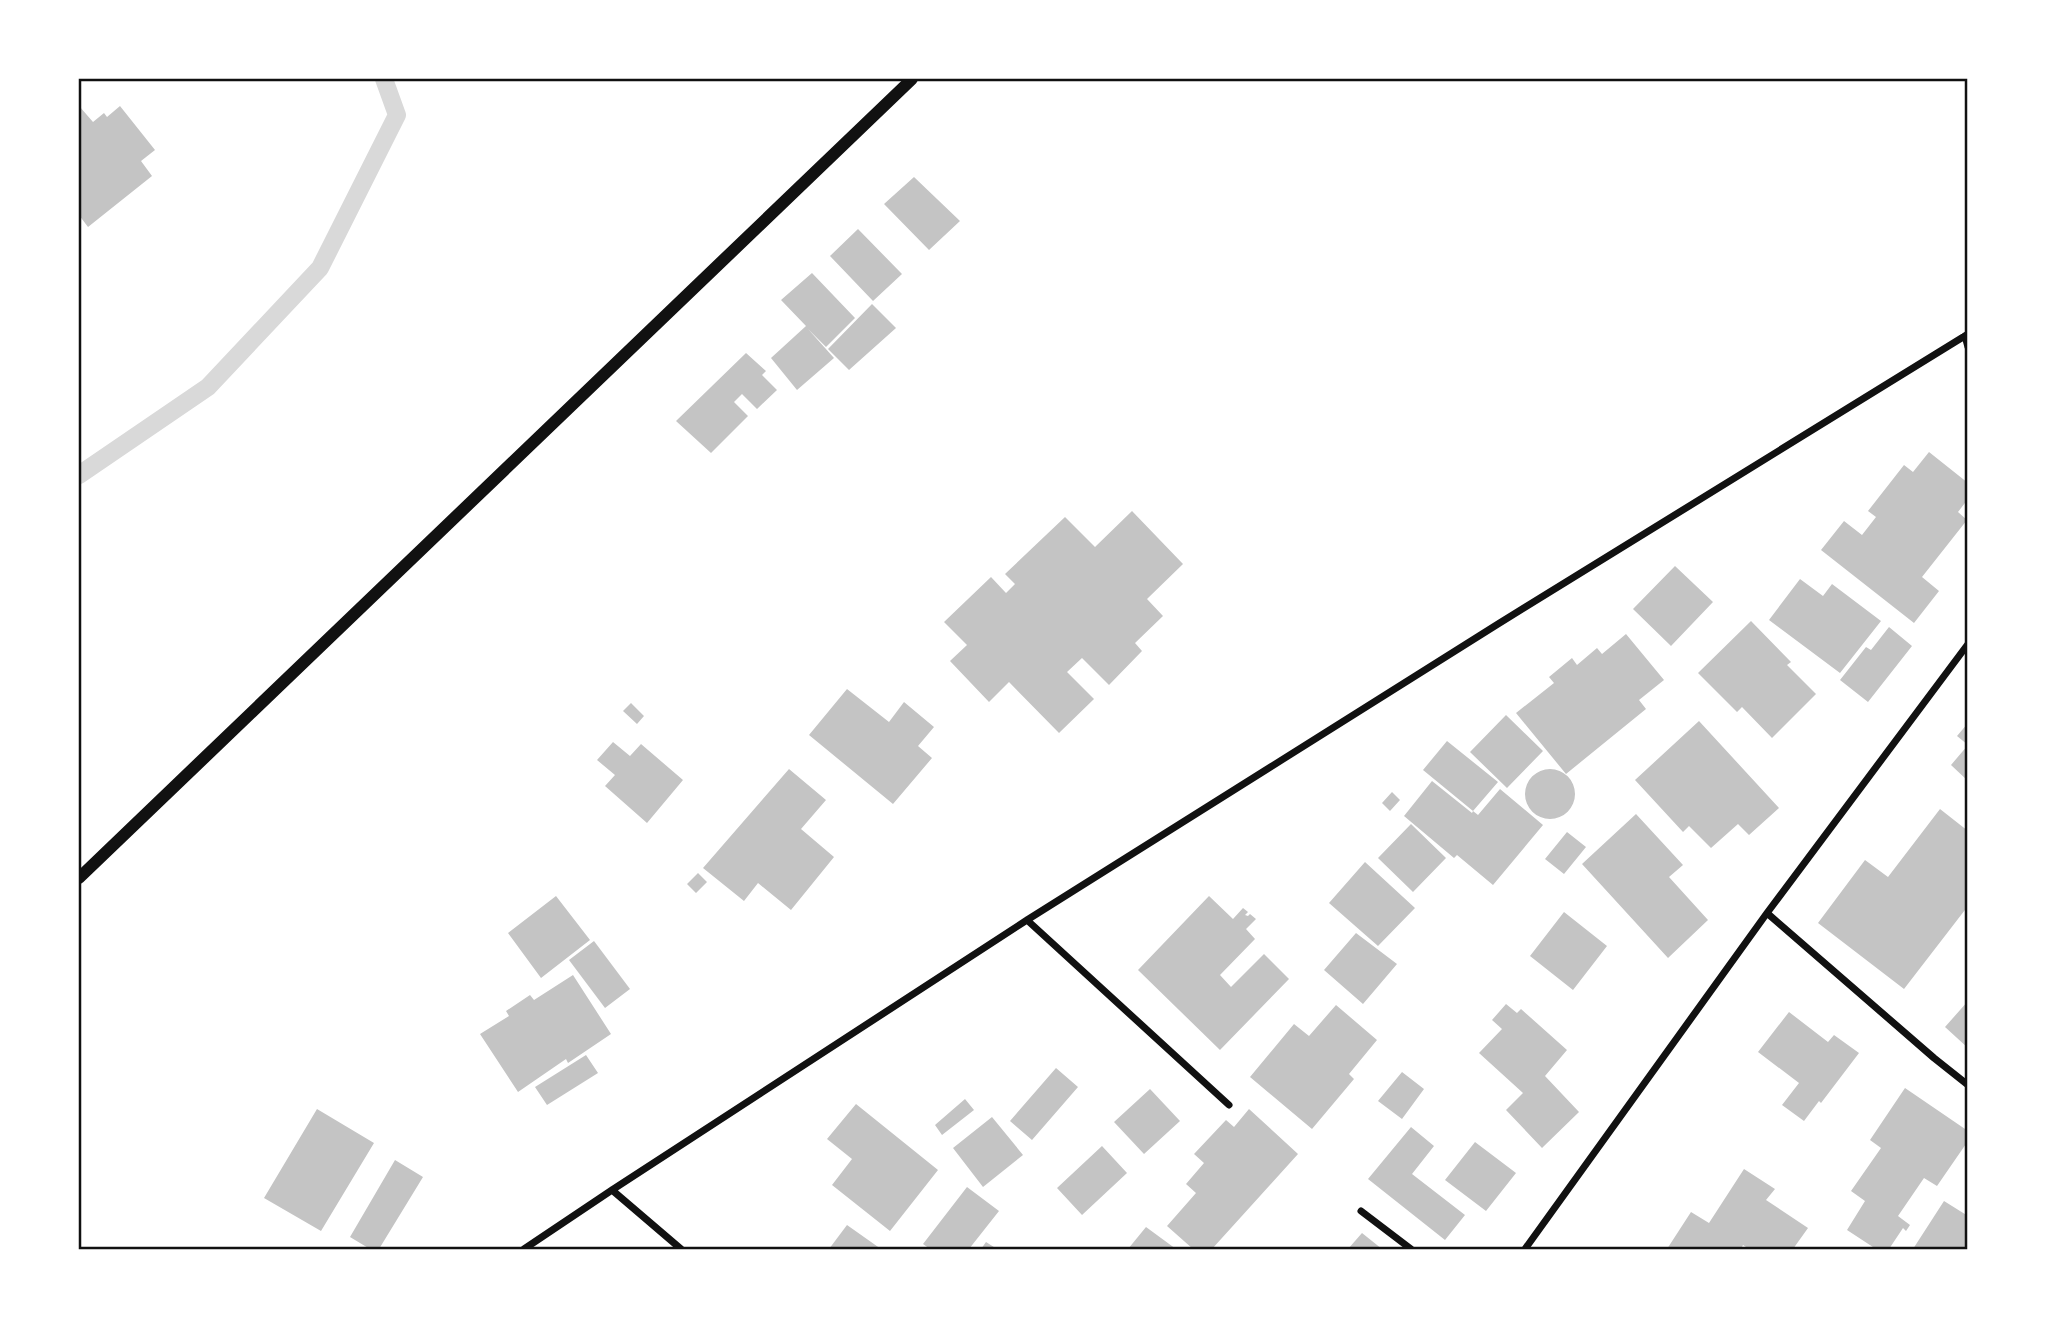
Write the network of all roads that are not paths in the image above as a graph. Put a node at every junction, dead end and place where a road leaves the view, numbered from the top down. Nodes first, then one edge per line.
1 (912, 79) edge
2 (1967, 335) edge
3 (1968, 347) edge
4 (1968, 645) edge
5 (79, 878) edge
6 (1767, 913) junction
7 (1027, 920) junction
8 (1968, 1085) edge
9 (1230, 1105) dead end
10 (612, 1190) junction
11 (1361, 1210) dead end
12 (524, 1249) edge
13 (681, 1249) edge
14 (1411, 1249) edge
15 (1525, 1249) edge

1 - 5 street
2 - 3 street
2 - 7 street
4 - 6 street
6 - 8 street
6 - 15 street
7 - 9 street
7 - 10 street
10 - 12 street
10 - 13 street
11 - 14 street

